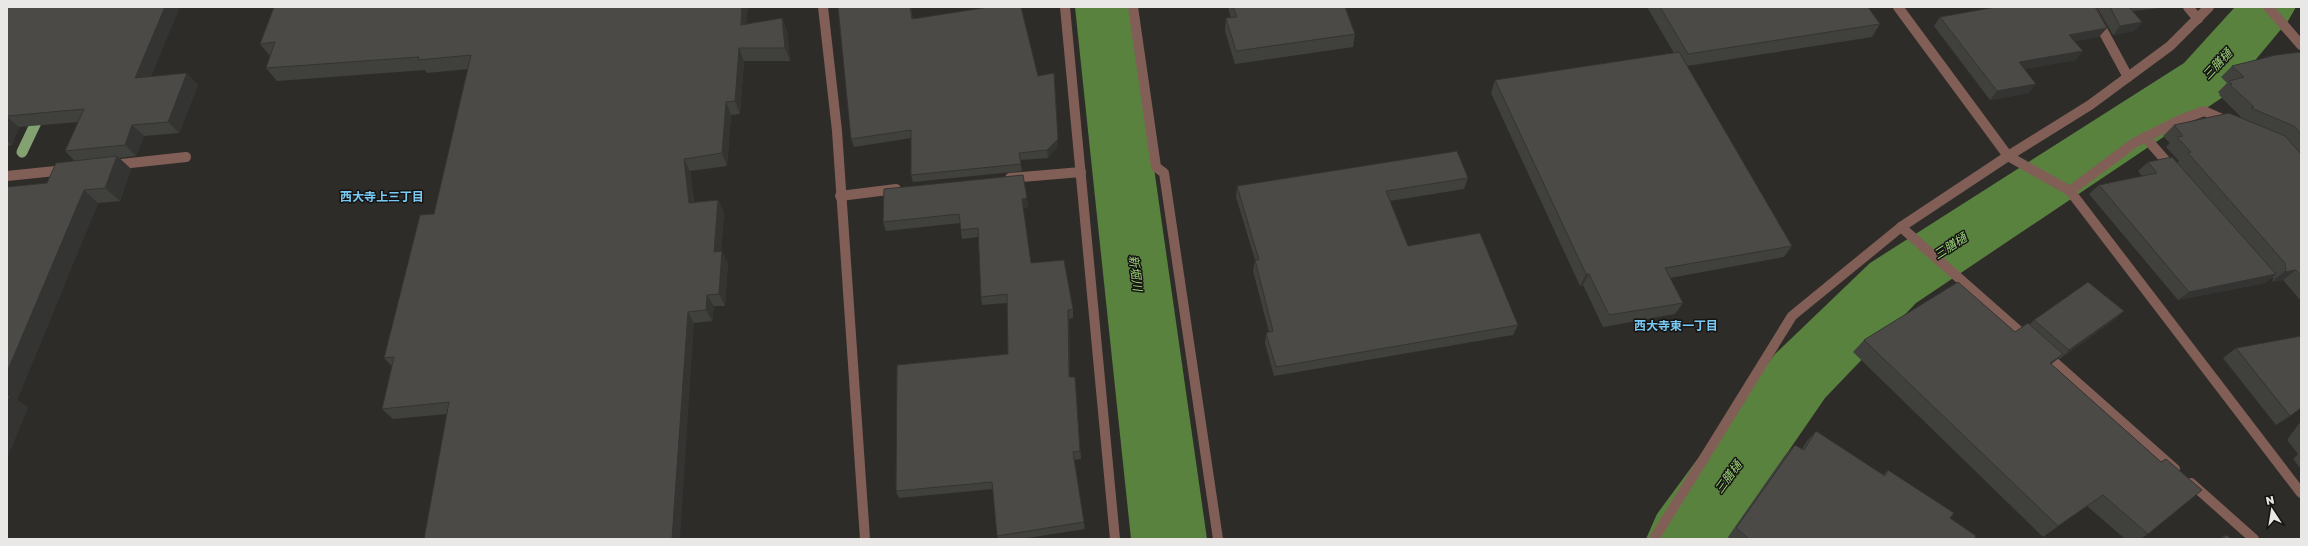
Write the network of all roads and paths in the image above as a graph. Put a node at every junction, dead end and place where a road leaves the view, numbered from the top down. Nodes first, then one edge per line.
1 (823, 7) edge
2 (1065, 7) edge
3 (1133, 7) edge
4 (1898, 7) edge
5 (2090, 7) edge
6 (2188, 7) edge
7 (2209, 7) edge
8 (2268, 7) edge
9 (2198, 19) junction
10 (2298, 42) edge
11 (2128, 77) junction
12 (2233, 124) edge
13 (2145, 137) junction
14 (2008, 156) junction
15 (186, 157) dead end
16 (100, 166) edge
17 (77, 168) edge
18 (1081, 172) junction
19 (7, 176) edge
20 (2181, 178) edge
21 (998, 179) edge
22 (904, 189) edge
23 (2070, 191) junction
24 (840, 196) junction
25 (1901, 227) junction
26 (2301, 493) edge
27 (865, 539) edge
28 (1115, 539) edge
29 (1218, 539) edge
30 (1654, 539) edge
31 (2254, 539) edge

1 - 24 street
2 - 18 street
3 - 29 street
4 - 14 street
5 - 11 street
6 - 9 street
7 - 9 street
8 - 10 street
9 - 11 street
11 - 14 street
12 - 13 street
13 - 20 street
13 - 23 street
14 - 23 street
14 - 25 street
15 - 16 street
17 - 19 street
18 - 21 street
18 - 28 street
22 - 24 street
23 - 26 street
24 - 27 street
25 - 30 street
25 - 31 street

